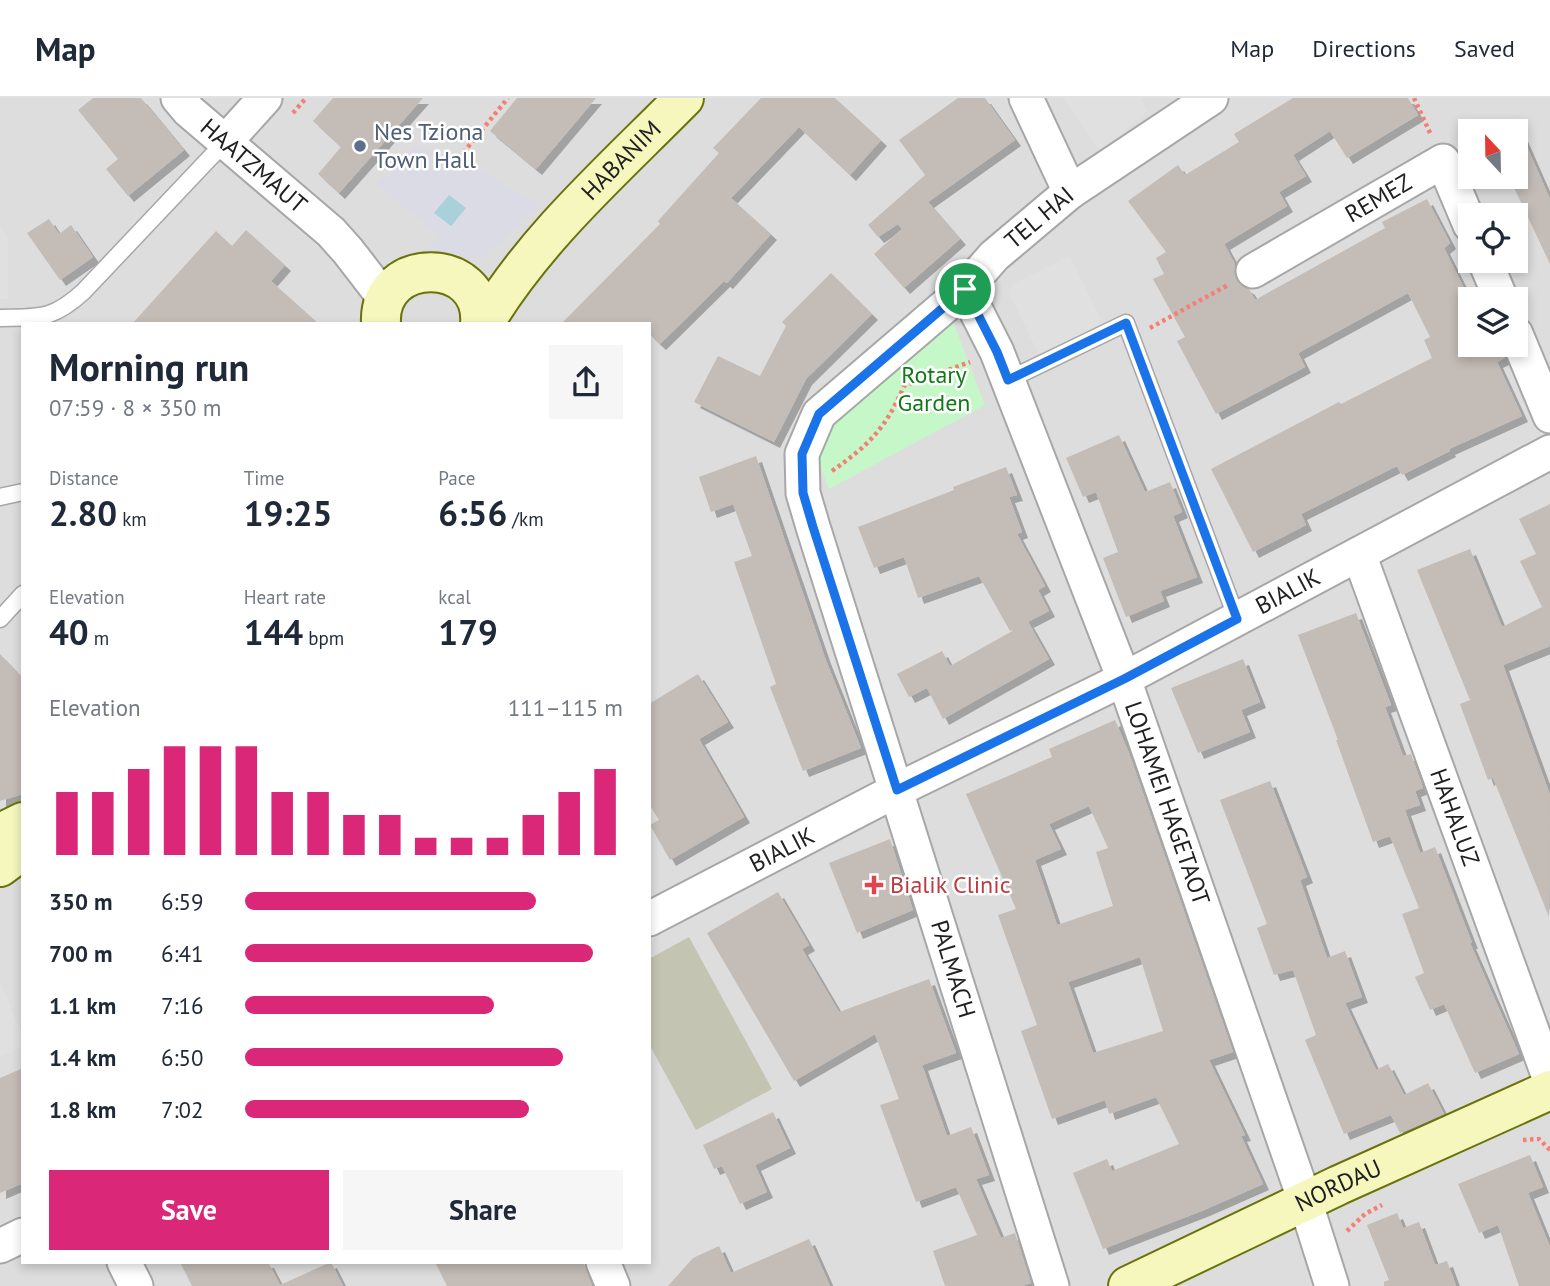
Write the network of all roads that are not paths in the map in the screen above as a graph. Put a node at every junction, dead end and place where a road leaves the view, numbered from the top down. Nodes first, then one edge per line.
1 (178, 98) edge
2 (265, 98) edge
3 (684, 98) edge
4 (1027, 98) edge
5 (1211, 98) edge
6 (225, 142) junction
7 (1070, 192) junction
8 (1461, 203) edge
9 (560, 225) junction
10 (1253, 271) road end
11 (965, 289) junction
12 (403, 293) edge
13 (65, 316) edge
14 (0, 318) edge
15 (482, 322) edge
16 (483, 322) edge
17 (1526, 357) edge
18 (1002, 366) junction
19 (1550, 416) edge
20 (1550, 452) edge
21 (21, 492) edge
22 (803, 493) joint
23 (0, 497) edge
24 (1359, 554) junction
25 (21, 596) edge
26 (0, 619) edge
27 (1237, 619) junction
28 (1124, 679) junction
29 (897, 790) junction
30 (653, 909) edge
31 (1550, 1080) edge
32 (1550, 1090) edge
33 (1306, 1201) junction
34 (21, 1236) edge
35 (0, 1246) edge
36 (125, 1264) edge
37 (604, 1264) edge
38 (136, 1286) edge
39 (613, 1286) edge
40 (1052, 1286) edge
41 (1128, 1286) edge
42 (1332, 1286) edge

1 - 6 street, HAATZMAUT
2 - 6 street
3 - 9 street, HABANIM
4 - 7 street
5 - 7 street, TEL HAI
6 - 12 street, HAATZMAUT
6 - 13 lane
7 - 11 street, TEL HAI
8 - 10 street, REMEZ
9 - 12 street, HABANIM
9 - 16 street, HABANIM
11 - 18 street, LOHAMEI HAGETAOT
11 - 22 street, TEL HAI
12 - 15 street
13 - 14 lane
17 - 19 street
18 - 27 lane
18 - 28 street, LOHAMEI HAGETAOT
20 - 24 street, BIALIK
21 - 23 lane
22 - 29 street, PALMACH
24 - 27 street, BIALIK
24 - 31 street, HAHALUZ
25 - 26 lane
27 - 28 street, BIALIK
28 - 29 street, BIALIK
28 - 33 street, LOHAMEI HAGETAOT
29 - 30 street, BIALIK
29 - 40 street, PALMACH
32 - 33 street, NORDAU
33 - 41 street, NORDAU
33 - 42 street, LOHAMEI HAGETAOT
34 - 35 street
36 - 38 street
37 - 39 street

